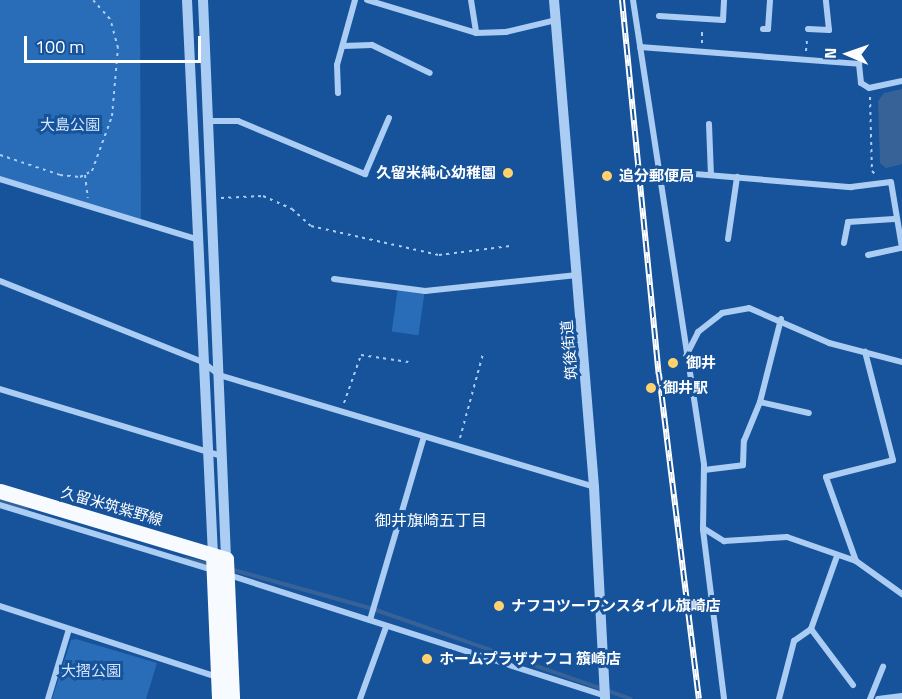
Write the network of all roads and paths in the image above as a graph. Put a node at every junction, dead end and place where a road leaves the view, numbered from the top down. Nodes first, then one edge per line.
1 (93, 0) edge
2 (187, 0) edge
3 (203, 0) edge
4 (355, 0) edge
5 (367, 0) edge
6 (471, 0) edge
7 (554, 0) edge
8 (633, 0) edge
9 (724, 0) edge
10 (770, 0) edge
11 (826, 0) edge
12 (660, 16) dead end
13 (702, 19) junction
14 (556, 21) junction
15 (763, 29) dead end
16 (808, 29) dead end
17 (476, 33) junction
18 (343, 46) junction
19 (640, 47) junction
20 (702, 52) junction
21 (430, 73) dead end
22 (902, 81) edge
23 (869, 88) junction
24 (338, 93) dead end
25 (390, 118) dead end
26 (207, 121) junction
27 (709, 124) dead end
28 (0, 155) edge
29 (659, 171) junction
30 (85, 175) junction
31 (711, 175) junction
32 (737, 177) junction
33 (0, 179) edge
34 (885, 183) junction
35 (210, 198) junction
36 (86, 207) junction
37 (894, 219) junction
38 (728, 239) dead end
39 (199, 240) junction
40 (844, 243) dead end
41 (510, 246) dead end
42 (901, 248) edge
43 (868, 255) dead end
44 (577, 275) junction
45 (334, 279) dead end
46 (0, 280) edge
47 (781, 319) junction
48 (865, 352) junction
49 (483, 354) dead end
50 (686, 357) junction
51 (203, 362) junction
52 (408, 362) dead end
53 (902, 362) edge
54 (219, 375) junction
55 (0, 389) edge
56 (760, 402) junction
57 (341, 412) junction
58 (809, 413) dead end
59 (424, 437) junction
60 (458, 447) junction
61 (208, 453) junction
62 (222, 456) junction
63 (704, 470) junction
64 (594, 487) junction
65 (0, 491) edge
66 (0, 505) edge
67 (703, 528) junction
68 (837, 556) junction
69 (856, 561) junction
70 (220, 564) junction
71 (902, 594) edge
72 (0, 606) edge
73 (370, 620) junction
74 (386, 627) junction
75 (69, 629) junction
76 (811, 629) junction
77 (883, 666) dead end
78 (218, 677) junction
79 (853, 685) dead end
80 (605, 694) edge
81 (902, 696) edge
82 (48, 699) edge
83 (219, 699) edge
84 (232, 699) edge
85 (360, 699) edge
86 (724, 699) edge
87 (779, 699) edge
88 (870, 699) edge
89 (878, 699) edge

1 - 30 path
2 - 39 street
3 - 26 street
4 - 18 street
5 - 17 street
6 - 17 street
7 - 14 street, 筑後街道
8 - 19 street
9 - 13 street
10 - 15 street
11 - 16 street
12 - 13 street
13 - 20 path
14 - 17 street
14 - 44 street, 筑後街道
18 - 21 street
18 - 24 street
19 - 20 street
19 - 29 street
20 - 23 street
22 - 23 street
23 - 34 path
25 - 26 street
26 - 35 street
27 - 31 street
28 - 30 path
29 - 31 street
29 - 50 street
30 - 36 path
31 - 32 street
32 - 34 street
32 - 38 street
33 - 36 street
34 - 37 street
35 - 41 path
35 - 54 street
36 - 39 street
37 - 40 street
37 - 42 street
39 - 51 street
42 - 43 street
44 - 45 street
44 - 64 street, 筑後街道
46 - 51 street
47 - 48 street
47 - 50 street
47 - 56 street
48 - 53 street
48 - 69 street
49 - 60 path
50 - 63 street
51 - 54 street
51 - 61 street
52 - 57 path
54 - 57 street
54 - 62 street
55 - 61 street
56 - 58 street
56 - 63 street
57 - 59 street
59 - 60 street
59 - 73 street
60 - 64 street
61 - 62 street
61 - 70 street
62 - 70 street
63 - 67 street
64 - 80 street, 筑後街道
65 - 70 main road, 久留米筑紫野線
66 - 70 street
67 - 68 street
67 - 86 street
68 - 69 street
68 - 76 street
69 - 71 street
70 - 73 street
70 - 78 main road
70 - 84 main road
72 - 75 street
73 - 74 street
74 - 80 street
74 - 85 street
75 - 78 street
75 - 82 street
76 - 79 street
76 - 87 street
77 - 88 street
78 - 83 main road
81 - 89 street

